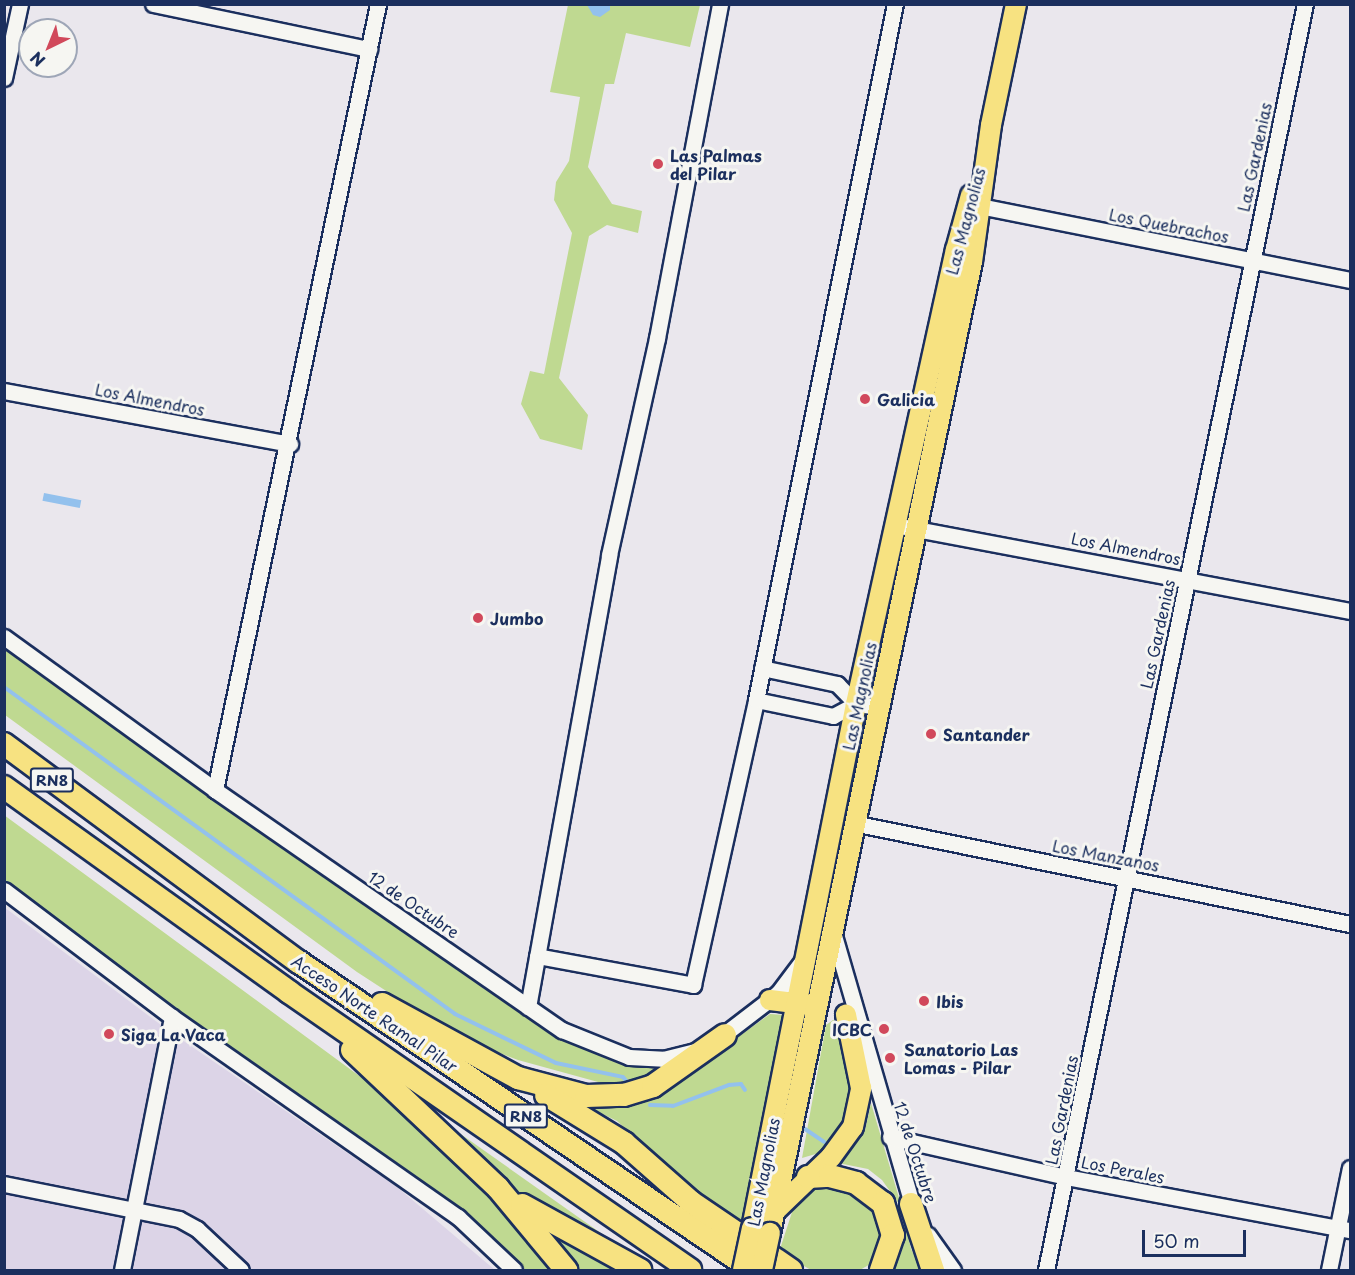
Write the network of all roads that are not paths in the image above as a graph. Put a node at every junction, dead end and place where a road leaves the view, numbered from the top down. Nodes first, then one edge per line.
1 (20, 4) edge
2 (153, 4) edge
3 (378, 4) edge
4 (720, 4) edge
5 (895, 4) edge
6 (1016, 4) edge
7 (1305, 4) edge
8 (369, 49) junction
9 (4, 78) edge
10 (991, 125) junction
11 (980, 206) junction
12 (1250, 259) junction
13 (1350, 280) edge
14 (4, 390) edge
15 (290, 444) junction
16 (895, 525) junction
17 (918, 527) junction
18 (1186, 578) junction
19 (1350, 611) edge
20 (4, 637) edge
21 (762, 668) junction
22 (756, 700) junction
23 (856, 704) junction
24 (879, 707) junction
25 (4, 733) edge
26 (4, 744) edge
27 (4, 787) edge
28 (215, 790) junction
29 (4, 792) edge
30 (29, 806) junction
31 (99, 815) junction
32 (853, 823) junction
33 (1125, 877) junction
34 (4, 890) edge
35 (1350, 924) edge
36 (833, 932) junction
37 (808, 949) junction
38 (537, 956) junction
39 (299, 962) junction
40 (289, 992) junction
41 (770, 1000) junction
42 (798, 1002) junction
43 (528, 1007) junction
44 (819, 1007) junction
45 (852, 1016) junction
46 (172, 1017) junction
47 (725, 1035) junction
48 (518, 1078) junction
49 (890, 1137) junction
50 (1350, 1168) edge
51 (808, 1177) junction
52 (1066, 1177) junction
53 (4, 1184) edge
54 (498, 1188) junction
55 (911, 1204) junction
56 (134, 1210) junction
57 (775, 1212) junction
58 (1344, 1229) edge
59 (761, 1230) junction
60 (122, 1270) edge
61 (241, 1270) edge
62 (514, 1270) edge
63 (566, 1270) edge
64 (640, 1270) edge
65 (690, 1270) edge
66 (743, 1270) edge
67 (753, 1270) edge
68 (762, 1270) edge
69 (791, 1270) edge
70 (880, 1270) edge
71 (933, 1270) edge
72 (953, 1270) edge
73 (1046, 1270) edge
74 (1329, 1270) edge

1 - 9 street
2 - 8 street
3 - 8 street
4 - 38 street
5 - 21 street
6 - 10 main road, Las Magnolias
7 - 12 street, Las Gardenias
8 - 15 street
10 - 11 main road, Las Magnolias
10 - 16 main road, Las Magnolias
11 - 12 street, Los Quebrachos
11 - 17 main road, Las Magnolias
12 - 13 street, Los Quebrachos
12 - 18 street, Las Gardenias
14 - 15 street, Los Almendros
15 - 28 street
16 - 17 street, Los Almendros
16 - 23 main road, Las Magnolias
17 - 18 street, Los Almendros
17 - 24 main road, Las Magnolias
18 - 19 street, Los Almendros
18 - 33 street, Las Gardenias
20 - 28 street, 12 de Octubre
21 - 22 street
21 - 23 street
22 - 23 street
22 - 38 street
23 - 24 street
23 - 37 main road, Las Magnolias
24 - 32 main road, Las Magnolias
25 - 31 highway
26 - 31 highway, Acceso Norte Ramal Pilar / RN8
27 - 30 highway, Acceso Norte Ramal Pilar / RN8
28 - 43 street, 12 de Octubre
29 - 30 highway
30 - 40 highway, Acceso Norte Ramal Pilar / RN8
31 - 39 highway, Acceso Norte Ramal Pilar / RN8
32 - 33 street, Los Manzanos
32 - 36 main road, Las Magnolias
33 - 35 street, Los Manzanos
33 - 52 street, Las Gardenias
34 - 46 street
36 - 44 main road, Las Magnolias
36 - 45 street, 12 de Octubre
37 - 41 street, 12 de Octubre
37 - 42 main road, Las Magnolias
38 - 43 street
39 - 48 highway
39 - 67 highway, Acceso Norte Ramal Pilar / RN8
40 - 54 highway
40 - 65 highway, Acceso Norte Ramal Pilar / RN8
41 - 42 main road
41 - 47 street, 12 de Octubre
42 - 44 main road
42 - 59 main road, Las Magnolias
43 - 47 street, 12 de Octubre
44 - 45 main road
44 - 57 main road, Las Magnolias
45 - 49 street, 12 de Octubre
45 - 51 main road
46 - 56 street
46 - 62 street
47 - 48 highway
48 - 69 highway
49 - 52 street, Los Perales
49 - 55 street, 12 de Octubre
50 - 58 street
51 - 57 main road
51 - 70 highway
52 - 58 street, Los Perales
52 - 73 street, Las Gardenias
53 - 56 street
54 - 63 highway
54 - 64 highway
55 - 71 highway
55 - 72 street, 12 de Octubre
56 - 60 street
56 - 61 street
57 - 59 main road, Las Magnolias
58 - 74 street
59 - 66 main road, Las Magnolias, bridge
59 - 68 main road, Las Magnolias, bridge

